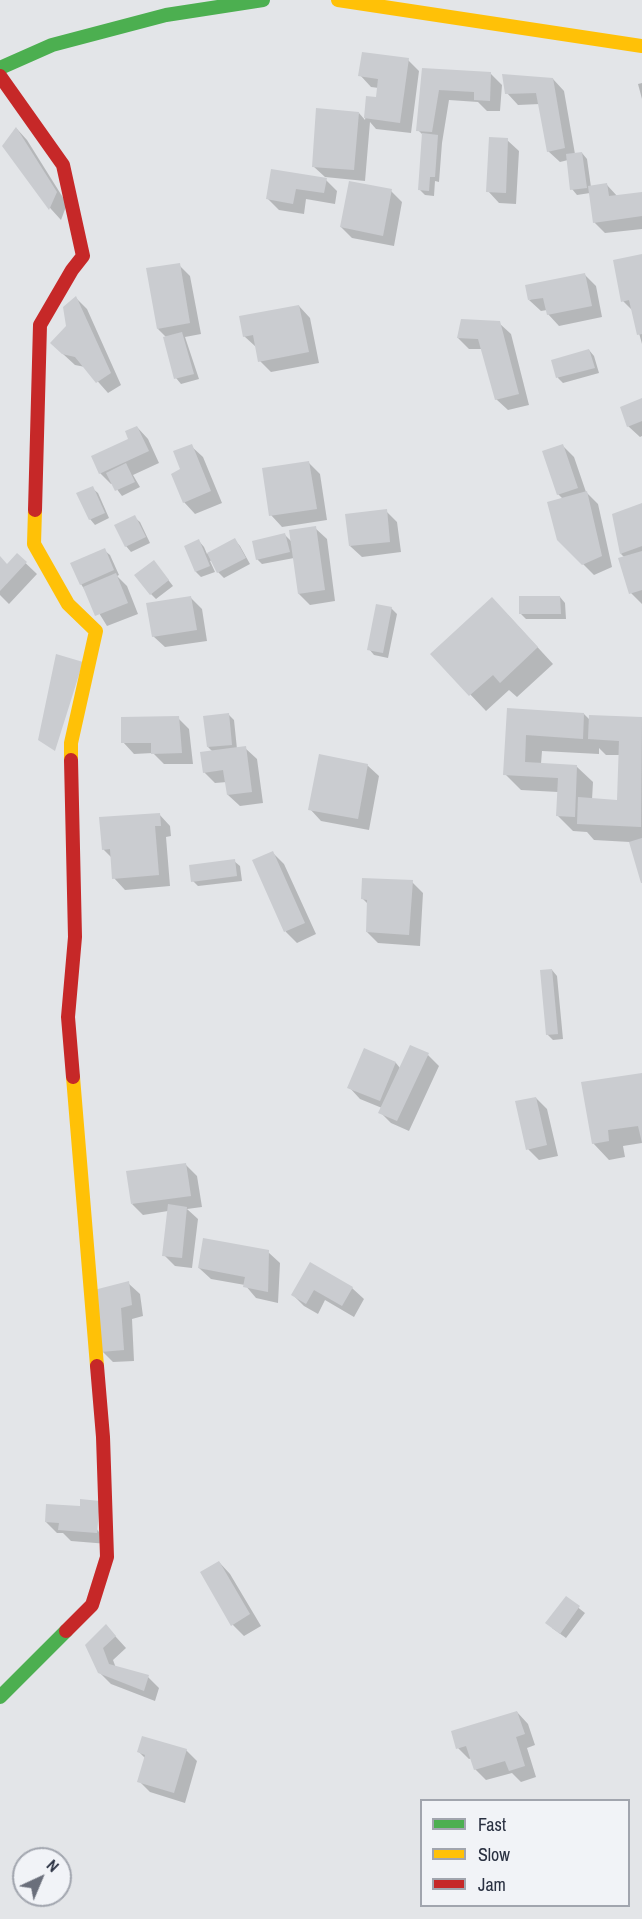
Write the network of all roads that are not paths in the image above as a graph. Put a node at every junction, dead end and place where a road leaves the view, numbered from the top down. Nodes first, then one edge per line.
1 (263, 0) edge
2 (338, 0) edge
3 (642, 46) edge
4 (0, 68) edge
5 (0, 76) edge
6 (0, 1697) edge

1 - 4 street
2 - 3 street
5 - 6 street

